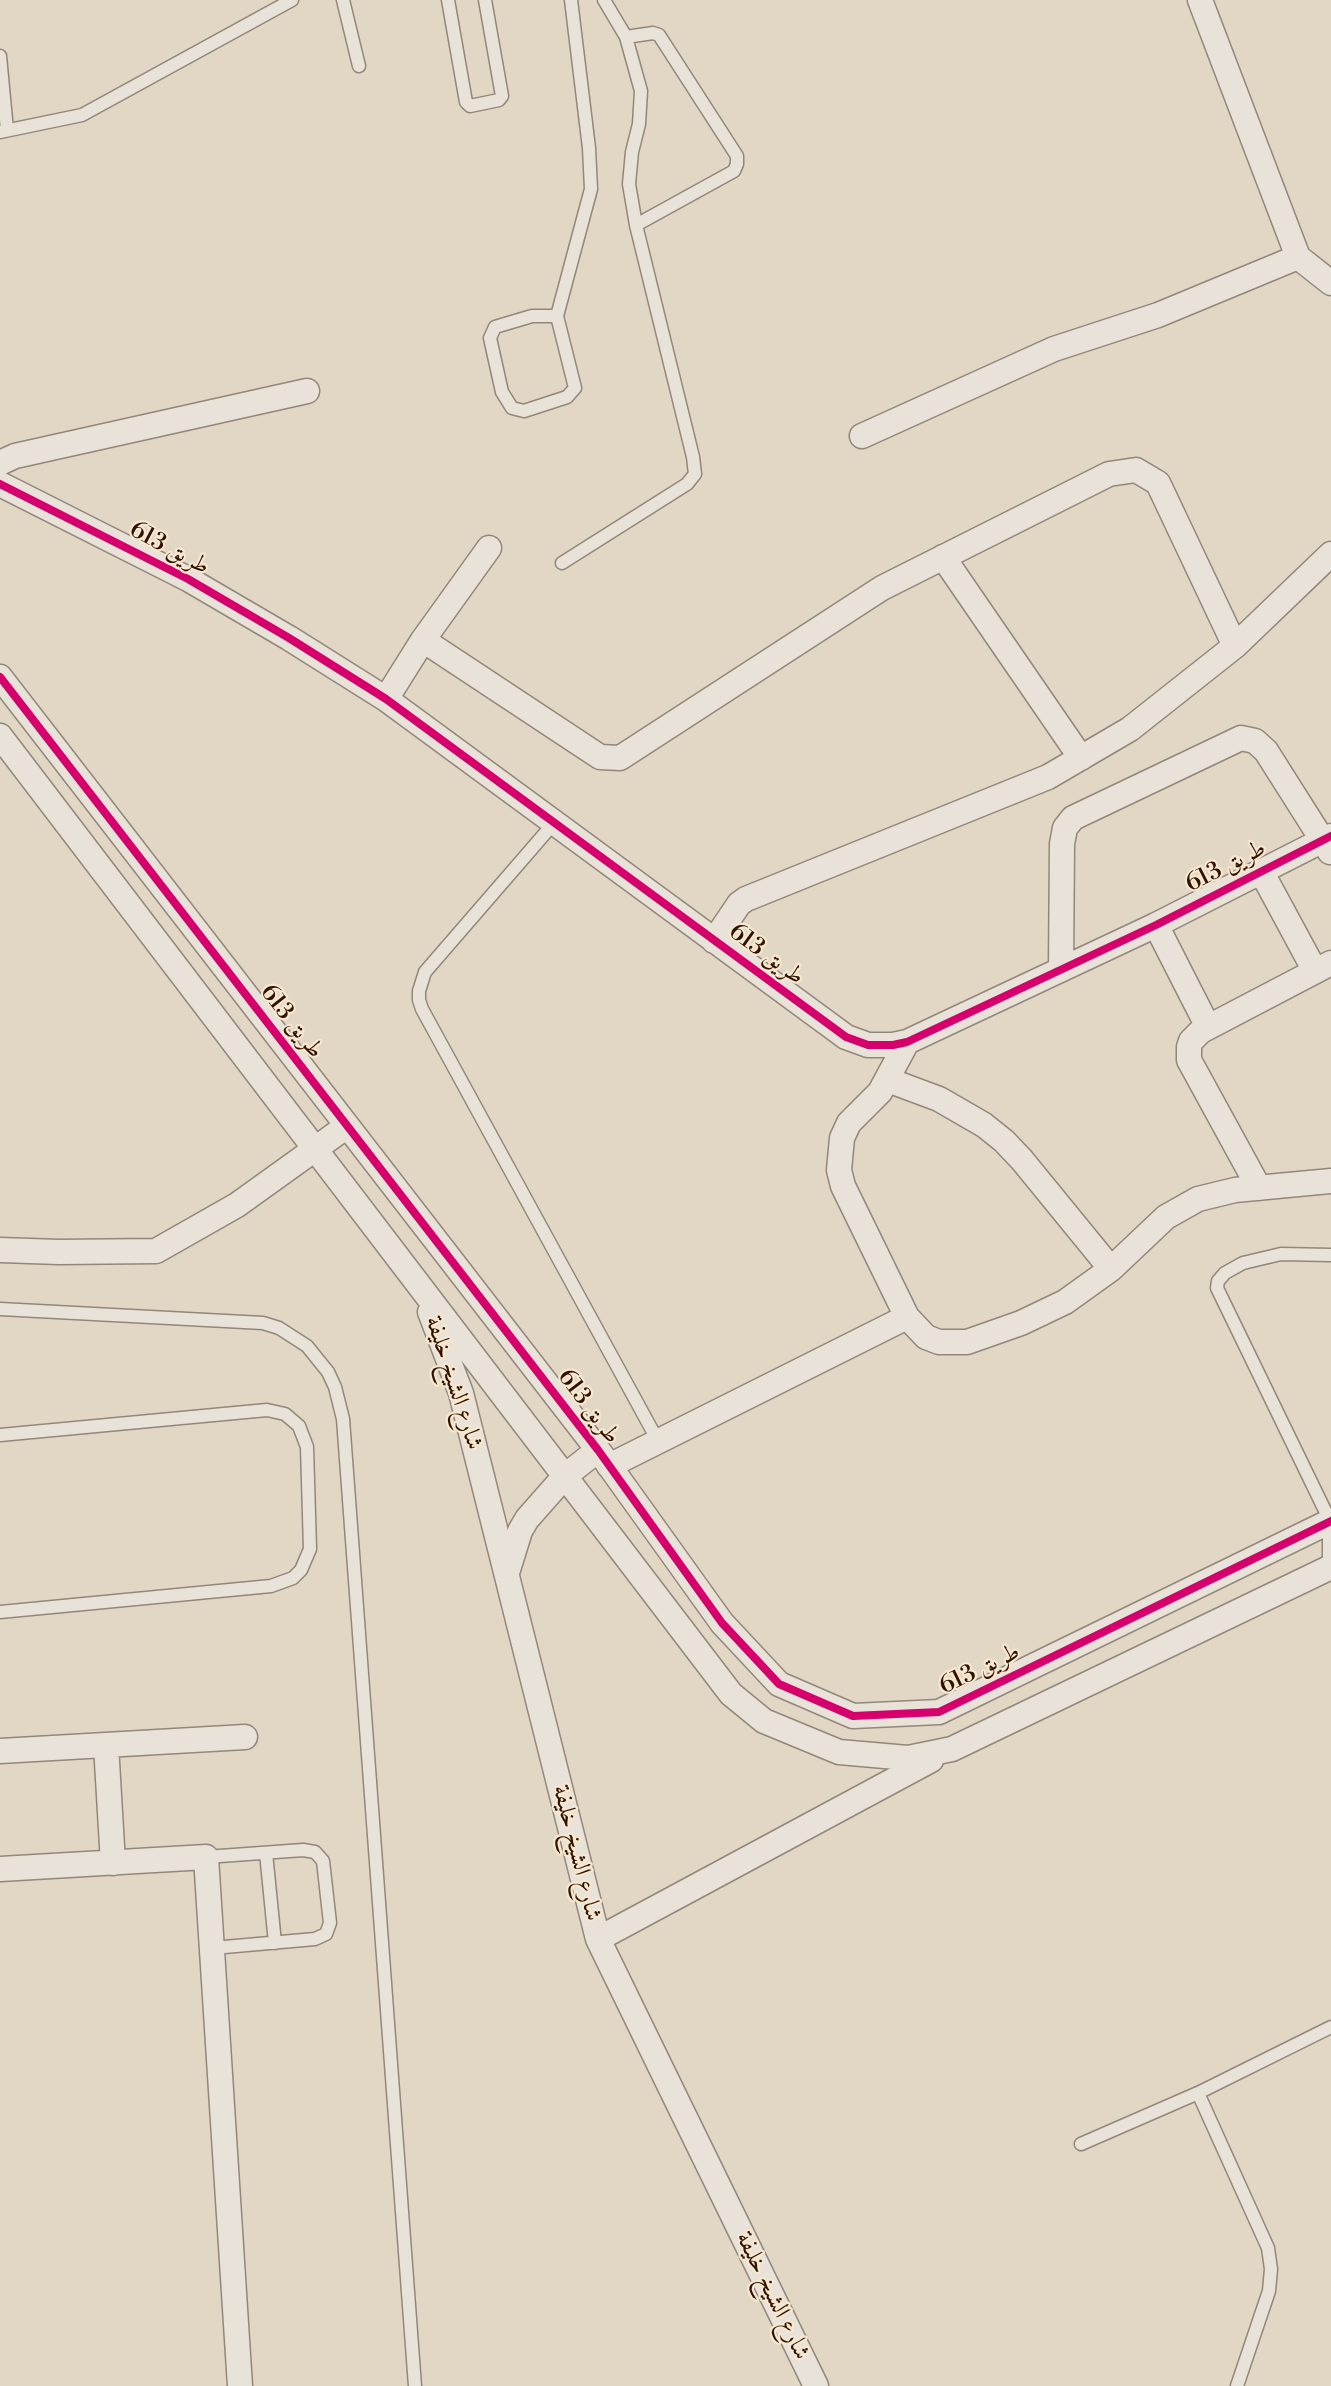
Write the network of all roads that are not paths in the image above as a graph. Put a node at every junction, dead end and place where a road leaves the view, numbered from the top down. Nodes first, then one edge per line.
1 (292, 0) edge
2 (343, 0) edge
3 (448, 0) edge
4 (485, 0) edge
5 (571, 0) edge
6 (604, 0) edge
7 (1200, 0) edge
8 (626, 38) junction
9 (0, 56) edge
10 (359, 66) dead end
11 (3, 107) edge
12 (4, 131) edge
13 (636, 225) junction
14 (1298, 257) junction
15 (1331, 283) edge
16 (557, 316) junction
17 (307, 391) dead end
18 (862, 436) dead end
19 (0, 463) edge
20 (0, 484) edge
21 (489, 548) dead end
22 (1331, 554) edge
23 (943, 557) junction
24 (562, 563) dead end
25 (423, 640) junction
26 (1235, 646) junction
27 (0, 677) edge
28 (386, 699) junction
29 (0, 736) edge
30 (1081, 758) junction
31 (554, 823) junction
32 (1329, 843) edge
33 (1261, 871) junction
34 (1156, 925) junction
35 (714, 941) junction
36 (1323, 967) edge
37 (1061, 969) junction
38 (1208, 1027) junction
39 (907, 1042) junction
40 (888, 1080) junction
41 (347, 1126) junction
42 (316, 1149) junction
43 (1331, 1181) edge
44 (1259, 1188) junction
45 (0, 1250) edge
46 (1331, 1255) edge
47 (1111, 1269) junction
48 (421, 1288) junction
49 (0, 1309) edge
50 (907, 1317) junction
51 (0, 1435) edge
52 (658, 1441) junction
53 (603, 1458) junction
54 (565, 1476) junction
55 (1330, 1522) edge
56 (1330, 1571) edge
57 (507, 1573) junction
58 (0, 1612) edge
59 (245, 1737) dead end
60 (106, 1745) junction
61 (952, 1749) junction
62 (0, 1751) edge
63 (266, 1853) junction
64 (206, 1857) junction
65 (113, 1863) junction
66 (0, 1869) edge
67 (598, 1939) junction
68 (275, 1943) junction
69 (213, 1948) junction
70 (1331, 2027) edge
71 (1198, 2093) junction
72 (1081, 2144) dead end
73 (240, 2386) edge
74 (415, 2386) edge
75 (816, 2386) edge
76 (1237, 2386) edge

1 - 12 lane
2 - 10 lane
3 - 4 lane
5 - 16 lane
6 - 8 lane
7 - 14 street
8 - 13 lane
8 - 13 lane
9 - 11 lane
11 - 12 lane
13 - 24 lane
14 - 15 street
14 - 18 street
16 - 16 lane
17 - 19 street
20 - 28 street, طريق 613
21 - 25 street
22 - 26 street
23 - 25 street
23 - 26 street
23 - 30 street
25 - 28 street
26 - 30 street
27 - 41 street, طريق 613
28 - 31 street, طريق 613
29 - 42 street
30 - 35 street
31 - 35 street, طريق 613
31 - 52 lane
32 - 33 street, طريق 613
32 - 37 street
33 - 34 street, طريق 613
33 - 36 street
34 - 37 street, طريق 613
34 - 38 street
35 - 39 street, طريق 613
36 - 38 street
37 - 39 street, طريق 613
38 - 44 street
39 - 40 street
40 - 47 street
40 - 50 street
41 - 42 street
41 - 53 street, طريق 613
42 - 45 street
42 - 48 street
43 - 44 street
44 - 47 street
46 - 55 lane
47 - 50 street
48 - 54 street
48 - 57 street, شارع الشيخ خليفة
49 - 74 lane
50 - 52 street
51 - 58 lane
52 - 53 street
53 - 54 street
53 - 55 street, طريق 613
54 - 57 street
54 - 61 street
55 - 56 lane
56 - 61 street
57 - 67 street, شارع الشيخ خليفة
59 - 60 street
60 - 62 street
60 - 65 street
61 - 67 street
63 - 64 lane
63 - 68 lane
63 - 68 lane
64 - 65 street
64 - 69 street
65 - 66 street
67 - 75 street, شارع الشيخ خليفة
68 - 69 lane
69 - 73 street
70 - 71 lane
71 - 72 lane
71 - 76 lane

